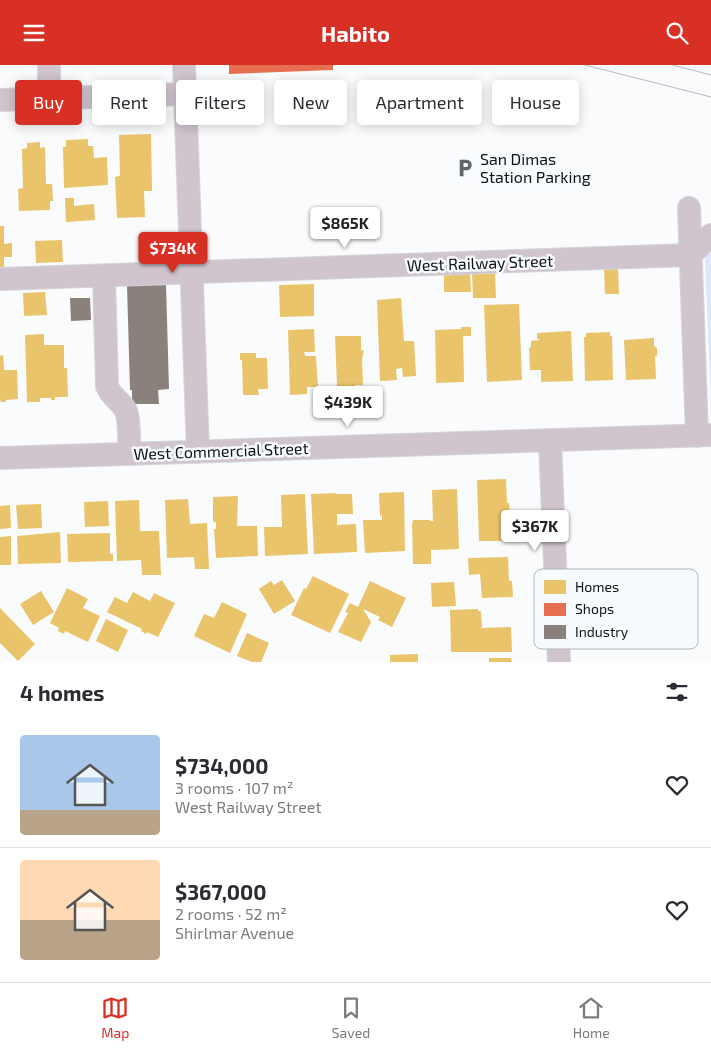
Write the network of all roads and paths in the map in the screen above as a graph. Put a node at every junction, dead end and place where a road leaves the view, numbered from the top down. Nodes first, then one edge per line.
1 (49, 65) edge
2 (184, 65) edge
3 (49, 80) edge
4 (185, 80) edge
5 (176, 94) edge
6 (82, 98) edge
7 (0, 100) edge
8 (15, 100) edge
9 (186, 125) edge
10 (689, 208) dead end
11 (711, 235) edge
12 (691, 255) junction
13 (192, 273) junction
14 (104, 276) junction
15 (0, 279) edge
16 (704, 436) edge
17 (550, 441) junction
18 (198, 452) junction
19 (130, 454) junction
20 (0, 458) edge
21 (555, 569) edge
22 (558, 649) edge
23 (558, 662) edge

1 - 3 street
2 - 4 street
5 - 6 street
7 - 8 street
9 - 13 street
10 - 12 street
11 - 12 street
12 - 13 street, West Railway Street
12 - 16 street
13 - 14 street, West Railway Street
13 - 18 street
14 - 15 street, West Railway Street
14 - 19 street
16 - 17 street, West Commercial Street
17 - 18 street, West Commercial Street
17 - 21 street
18 - 19 street, West Commercial Street
19 - 20 street, West Commercial Street
22 - 23 street

